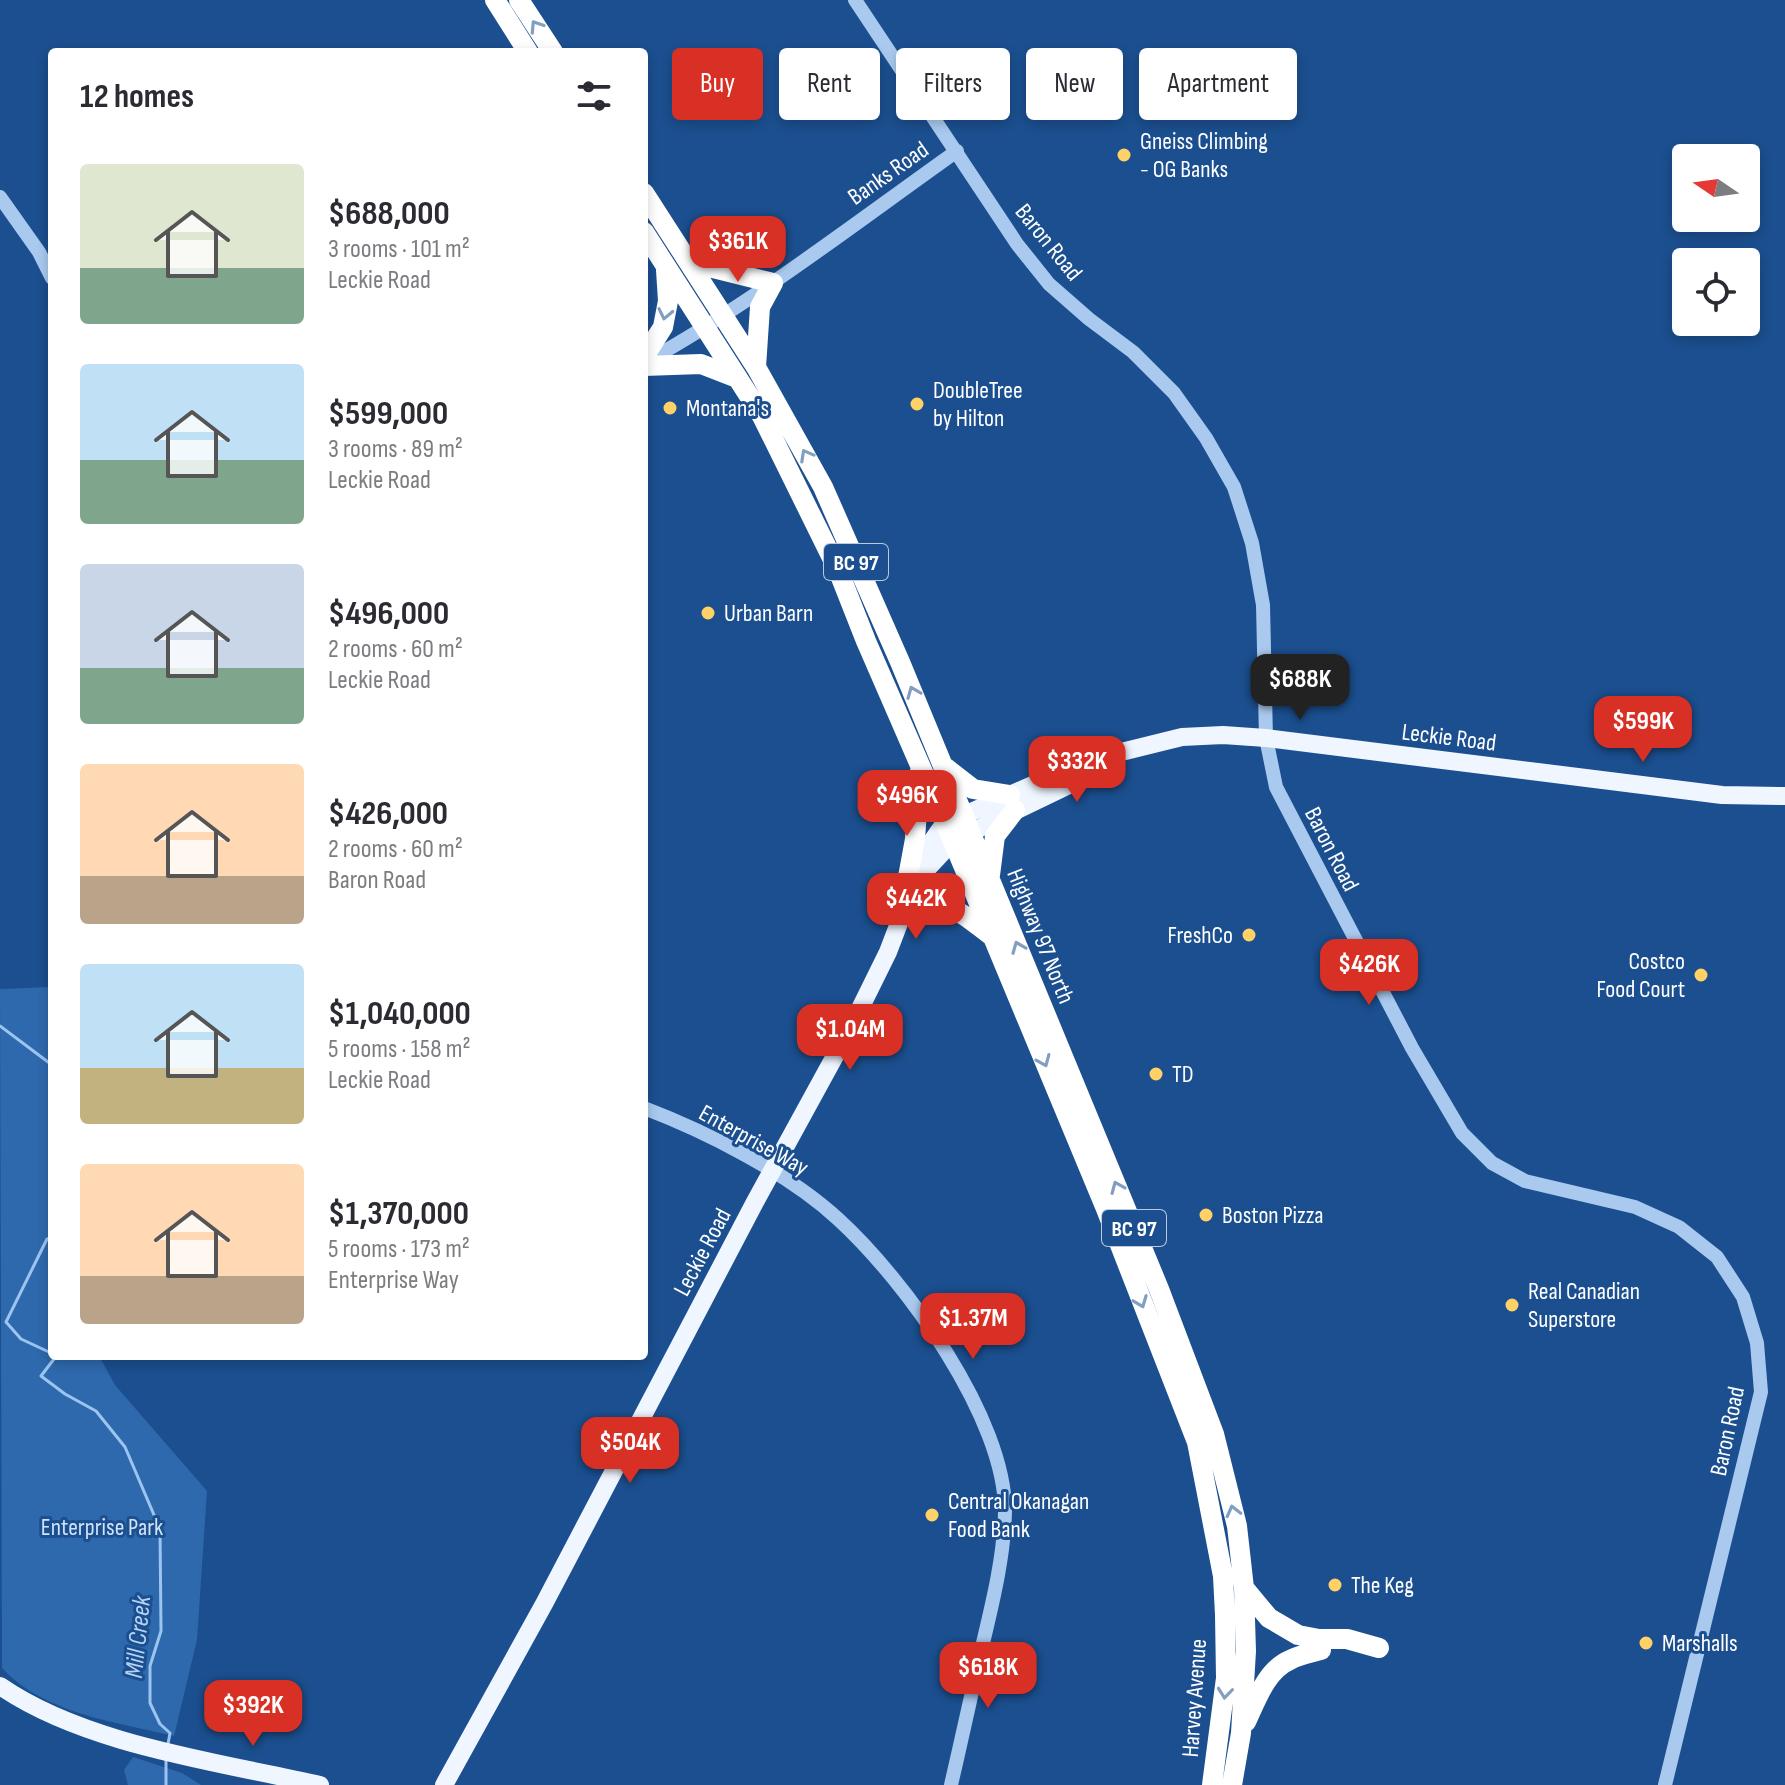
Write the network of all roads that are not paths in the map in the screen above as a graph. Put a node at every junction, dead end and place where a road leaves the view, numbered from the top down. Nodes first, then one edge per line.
1 (495, 0) edge
2 (519, 0) edge
3 (855, 0) edge
4 (525, 48) edge
5 (550, 48) edge
6 (957, 151) junction
7 (0, 197) edge
8 (648, 199) edge
9 (648, 238) edge
10 (689, 262) junction
11 (666, 266) junction
12 (48, 270) edge
13 (773, 283) junction
14 (724, 317) junction
15 (706, 329) junction
16 (648, 351) edge
17 (648, 363) edge
18 (648, 365) edge
19 (756, 367) junction
20 (737, 378) junction
21 (1266, 738) junction
22 (942, 764) junction
23 (921, 767) junction
24 (1785, 796) edge
25 (1012, 803) junction
26 (957, 828) junction
27 (908, 877) junction
28 (989, 879) junction
29 (903, 913) junction
30 (993, 937) junction
31 (888, 952) junction
32 (648, 1109) edge
33 (772, 1171) junction
34 (1244, 1588) junction
35 (1225, 1615) junction
36 (1379, 1648) dead end
37 (1321, 1650) dead end
38 (1246, 1651) junction
39 (0, 1686) edge
40 (1241, 1733) junction
41 (447, 1783) edge
42 (320, 1785) edge
43 (951, 1785) edge
44 (1212, 1785) edge
45 (1232, 1785) edge
46 (1665, 1785) edge

1 - 4 highway
5 -> 2 highway
3 - 6 street, Baron Road
6 - 13 street, Banks Road
6 - 21 street, Baron Road
7 - 12 street
8 - 10 highway, Highway 97 North / BC 97
9 - 11 highway, Highway 97 North / BC 97
10 - 13 highway
10 - 14 highway, Highway 97 North / BC 97
11 - 15 highway, Highway 97 North / BC 97
11 -> 16 highway
13 - 14 street, Banks Road
13 - 19 highway
14 - 15 street, Banks Road
14 - 19 highway, Highway 97 North / BC 97
15 - 17 street, Banks Road
15 - 20 highway, Highway 97 North / BC 97
18 - 20 highway
22 -> 19 highway, Highway 97 North / BC 97
20 - 23 highway, Highway 97 North / BC 97
21 - 24 main road, Leckie Road
21 - 25 main road, Leckie Road
21 - 46 street, Baron Road
22 - 25 highway
22 - 26 highway, Highway 97 North / BC 97
23 - 26 highway, Highway 97 North / BC 97
23 - 27 highway
25 - 26 main road, Leckie Road
25 - 28 highway
26 - 27 main road, Leckie Road
26 - 28 highway, Highway 97 North / BC 97
26 - 29 main road, Leckie Road
26 - 30 highway, Highway 97 North / BC 97
27 - 31 main road, Leckie Road
34 -> 28 highway, Highway 97 North / BC 97
29 - 30 highway
29 - 31 main road, Leckie Road
30 -> 35 highway, Highway 97 North / BC 97
31 - 33 main road, Leckie Road
32 - 33 street, Enterprise Way
33 - 41 main road, Leckie Road
33 - 43 street, Enterprise Way
34 - 36 highway
34 - 38 highway, Highway 97 North / BC 97
35 - 38 highway
35 -> 44 highway, Harvey Avenue / BC 97
37 - 40 highway
38 - 40 highway, Harvey Avenue / BC 97
39 - 42 main road
40 - 45 highway, Harvey Avenue / BC 97

